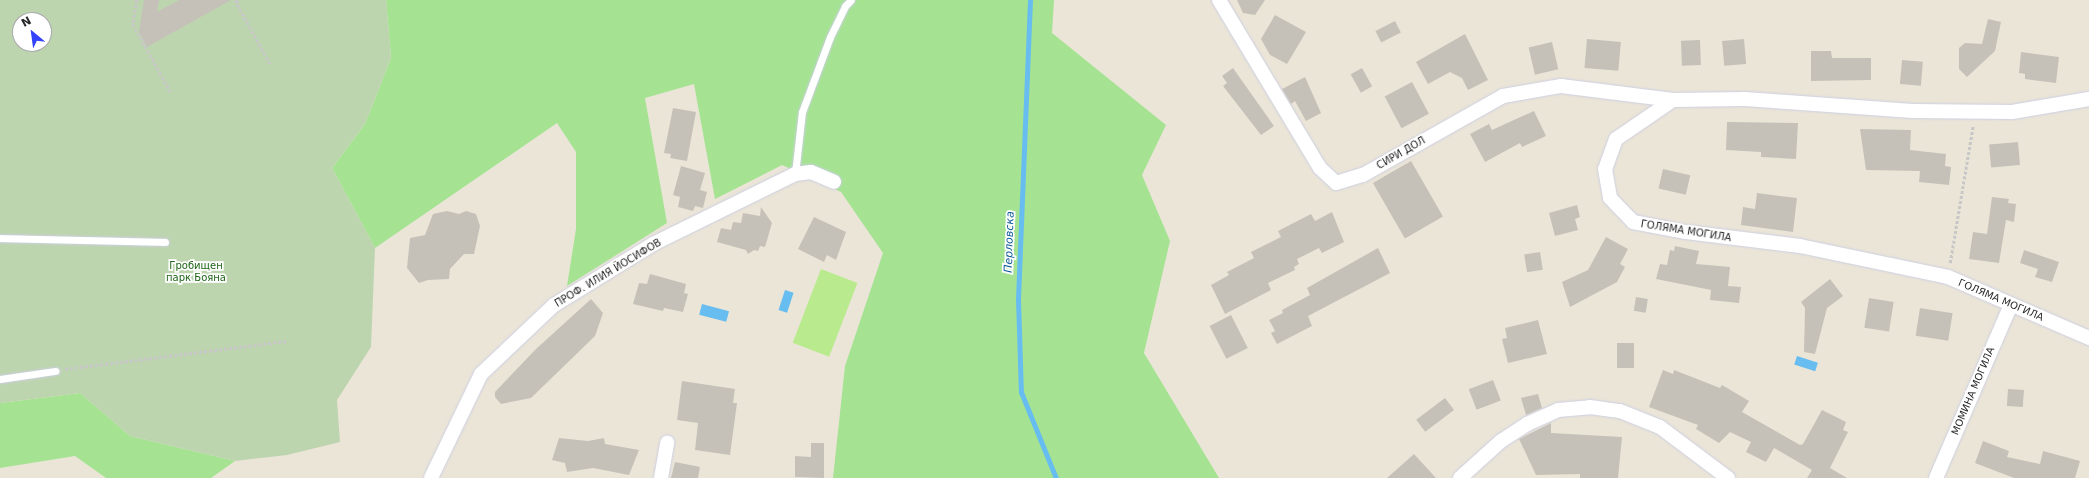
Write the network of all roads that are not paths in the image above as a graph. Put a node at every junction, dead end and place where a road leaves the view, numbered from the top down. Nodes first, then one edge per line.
1 (851, 0) edge
2 (1219, 0) edge
3 (2089, 99) edge
4 (1673, 100) junction
5 (795, 174) junction
6 (834, 182) dead end
7 (0, 238) edge
8 (165, 242) dead end
9 (2011, 305) junction
10 (2089, 338) edge
11 (55, 370) road end
12 (0, 379) edge
13 (667, 443) dead end
14 (431, 478) edge
15 (661, 478) edge
16 (1460, 478) edge
17 (1728, 478) edge
18 (1936, 478) edge

1 - 5 lane
2 - 4 street, СИРИ ДОЛ
3 - 4 street
4 - 9 street, ГОЛЯМА МОГИЛА
5 - 6 street, ПРОФ. ИЛИЯ ЙОСИФОВ
5 - 14 street, ПРОФ. ИЛИЯ ЙОСИФОВ
7 - 8 lane
9 - 10 street, ГОЛЯМА МОГИЛА
9 - 18 street, МОМИНА МОГИЛА
11 - 12 lane
13 - 15 street
16 - 17 street

